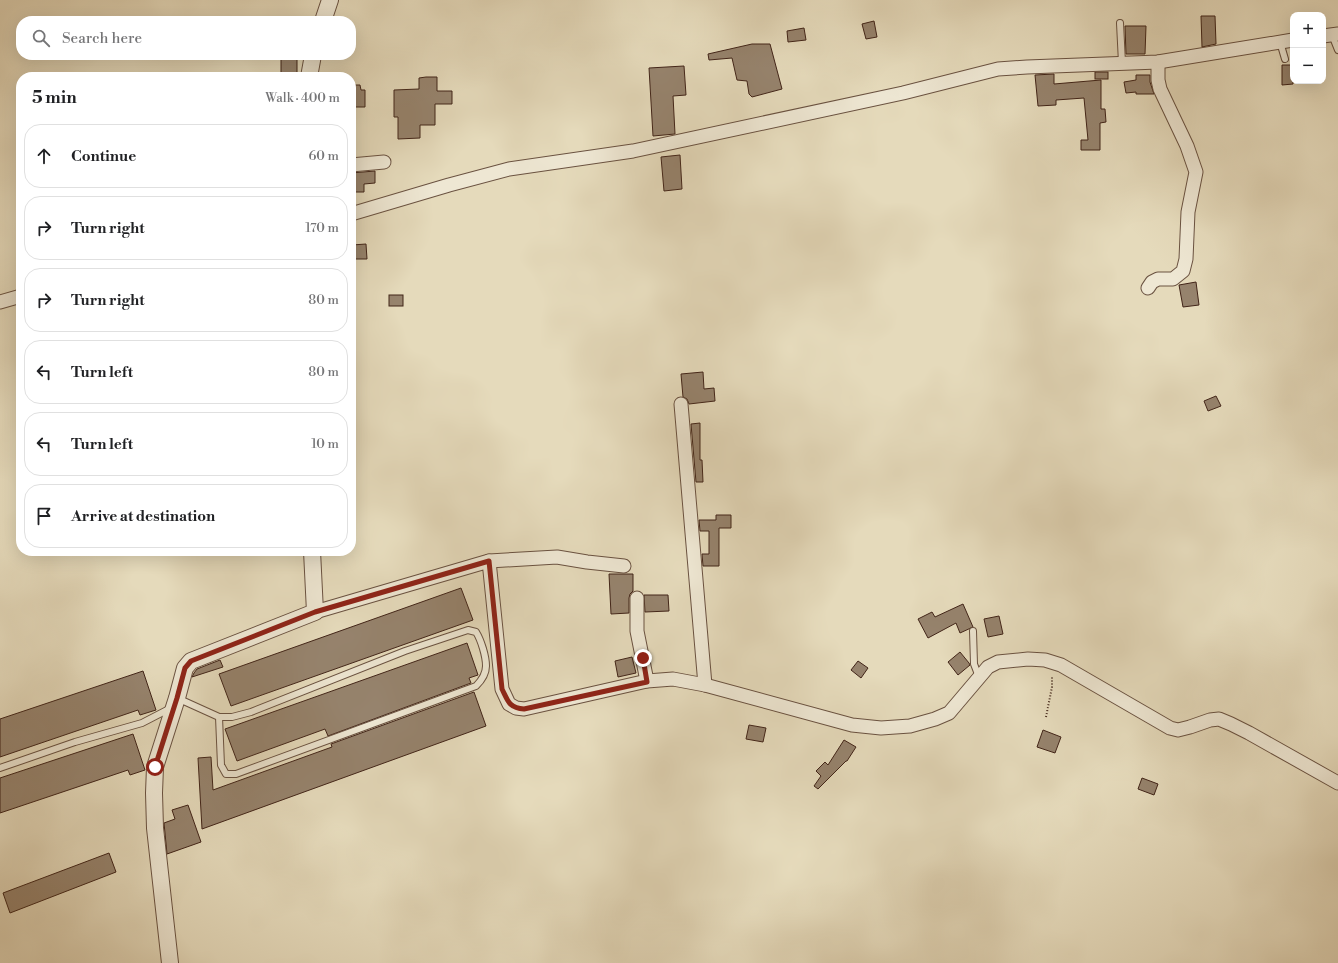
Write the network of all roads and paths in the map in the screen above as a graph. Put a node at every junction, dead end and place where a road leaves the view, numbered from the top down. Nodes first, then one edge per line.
1 (330, 0) edge
2 (324, 16) edge
3 (1120, 23) dead end
4 (1331, 35) edge
5 (1287, 41) edge
6 (1338, 50) edge
7 (1285, 59) dead end
8 (312, 60) edge
9 (1158, 62) junction
10 (1122, 63) junction
11 (310, 72) edge
12 (384, 162) dead end
13 (356, 165) edge
14 (356, 213) edge
15 (1148, 288) dead end
16 (16, 297) edge
17 (0, 302) edge
18 (682, 404) dead end
19 (312, 556) edge
20 (489, 561) junction
21 (624, 566) dead end
22 (637, 598) dead end
23 (315, 612) junction
24 (973, 631) dead end
25 (1045, 660) junction
26 (979, 677) junction
27 (647, 682) junction
28 (705, 685) junction
29 (176, 702) junction
30 (219, 717) junction
31 (1046, 717) dead end
32 (0, 768) edge
33 (1338, 783) edge
34 (170, 963) edge

1 - 2 street
3 - 10 lane
4 - 6 lane
5 - 7 lane
5 - 9 street
8 - 11 street
9 - 10 street
9 - 15 street
10 - 14 street
12 - 13 street
16 - 17 street
18 - 28 street
19 - 23 street
20 - 21 street
20 - 23 street
20 - 27 street
22 - 27 street
23 - 29 street
24 - 26 lane
25 - 26 street
25 - 31 path
25 - 33 street
26 - 28 street
27 - 28 street
29 - 30 lane
29 - 32 lane
29 - 34 street
30 - 30 lane

